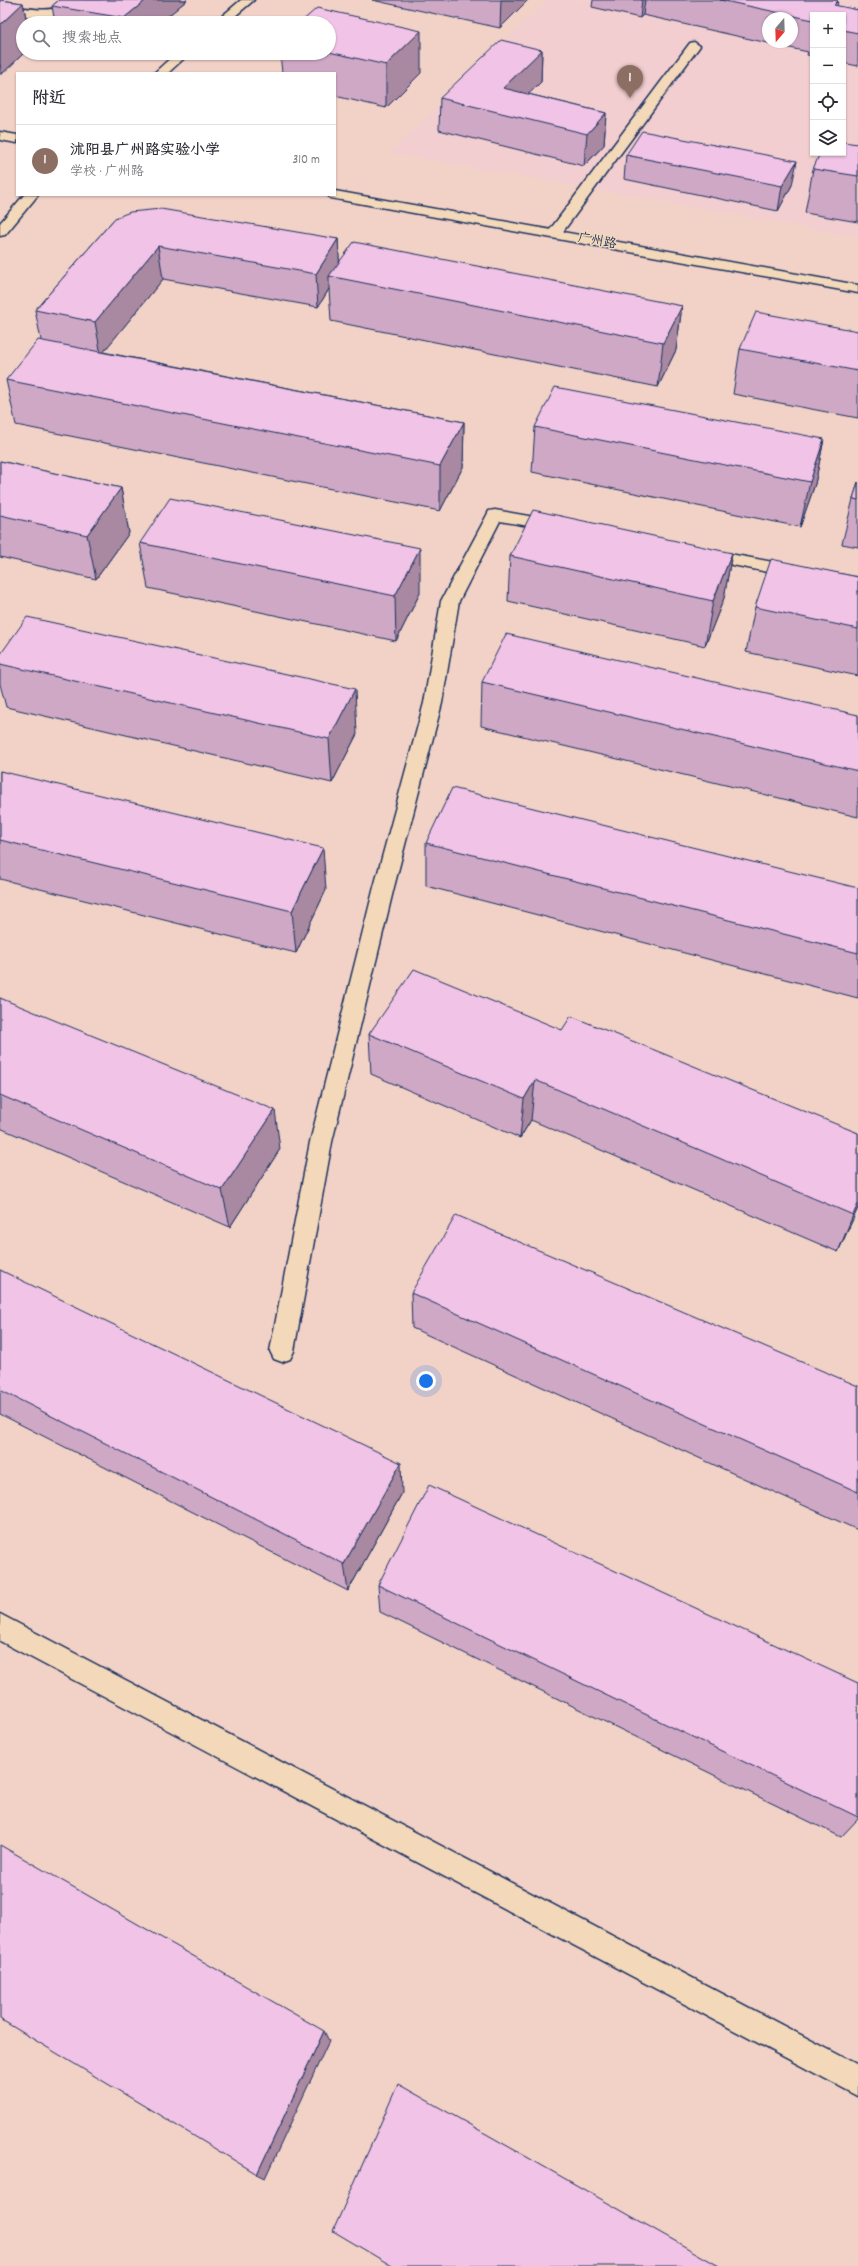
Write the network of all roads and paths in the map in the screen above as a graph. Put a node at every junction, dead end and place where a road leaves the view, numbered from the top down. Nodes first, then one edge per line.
1 (95, 0) edge
2 (248, 0) edge
3 (0, 8) edge
4 (229, 16) edge
5 (694, 46) dead end
6 (176, 60) edge
7 (161, 72) edge
8 (0, 136) edge
9 (16, 138) edge
10 (336, 195) edge
11 (30, 196) edge
12 (0, 232) edge
13 (554, 234) junction
14 (858, 289) edge
15 (572, 529) edge
16 (688, 551) edge
17 (858, 584) edge
18 (282, 1351) dead end
19 (0, 1628) edge
20 (858, 2081) edge

1 - 3 street
2 - 4 street
5 - 13 street
6 - 7 street
8 - 9 street
10 - 13 street, 广州路
11 - 12 street
13 - 14 street, 广州路
15 - 18 street
16 - 17 street
19 - 20 street

